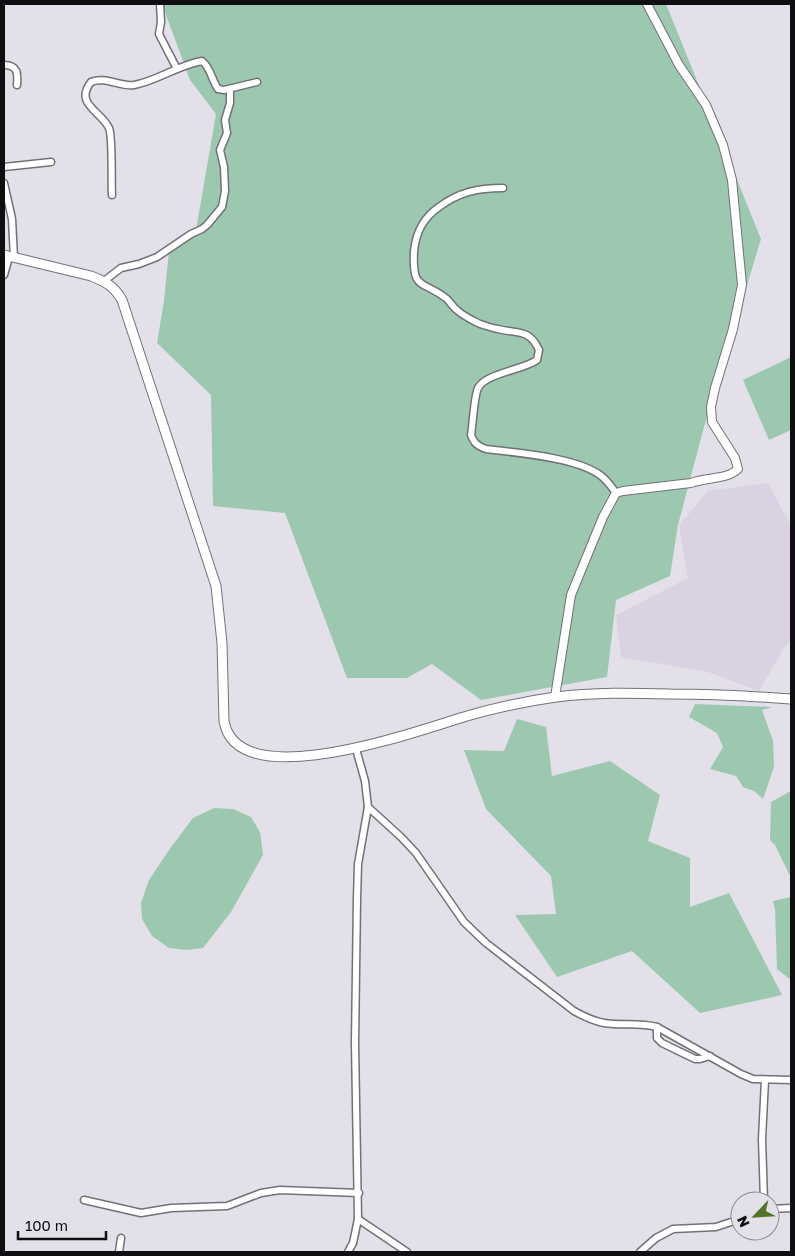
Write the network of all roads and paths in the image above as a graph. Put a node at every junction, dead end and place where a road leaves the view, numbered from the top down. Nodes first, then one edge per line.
1 (160, 4) edge
2 (647, 4) edge
3 (4, 65) edge
4 (177, 69) junction
5 (257, 82) dead end
6 (17, 85) dead end
7 (230, 89) junction
8 (51, 162) dead end
9 (4, 167) edge
10 (4, 183) edge
11 (503, 188) dead end
12 (112, 195) dead end
13 (9, 257) edge
14 (4, 275) edge
15 (104, 281) junction
16 (616, 493) junction
17 (555, 697) junction
18 (791, 699) edge
19 (356, 748) junction
20 (368, 807) junction
21 (657, 1027) junction
22 (668, 1033) junction
23 (676, 1049) junction
24 (710, 1056) junction
25 (765, 1080) junction
26 (791, 1080) edge
27 (764, 1191) edge
28 (359, 1193) junction
29 (84, 1200) dead end
30 (358, 1219) junction
31 (730, 1222) edge
32 (121, 1238) dead end
33 (119, 1252) edge
34 (348, 1252) edge
35 (407, 1252) edge
36 (640, 1252) edge

1 - 4 street
2 - 16 street
3 - 6 street
4 - 7 street
4 - 12 street
5 - 7 street
7 - 15 street
8 - 9 street
10 - 13 street
11 - 16 street
13 - 14 street
13 - 15 main road
15 - 19 main road
16 - 17 street
17 - 18 main road
17 - 19 main road
19 - 20 street
20 - 21 street
20 - 28 street
21 - 22 street
21 - 23 street
22 - 23 street
22 - 24 street
23 - 24 street
24 - 25 street
25 - 26 street
25 - 27 street
28 - 29 street
28 - 30 street
30 - 34 street
30 - 35 street
31 - 36 street
32 - 33 street

